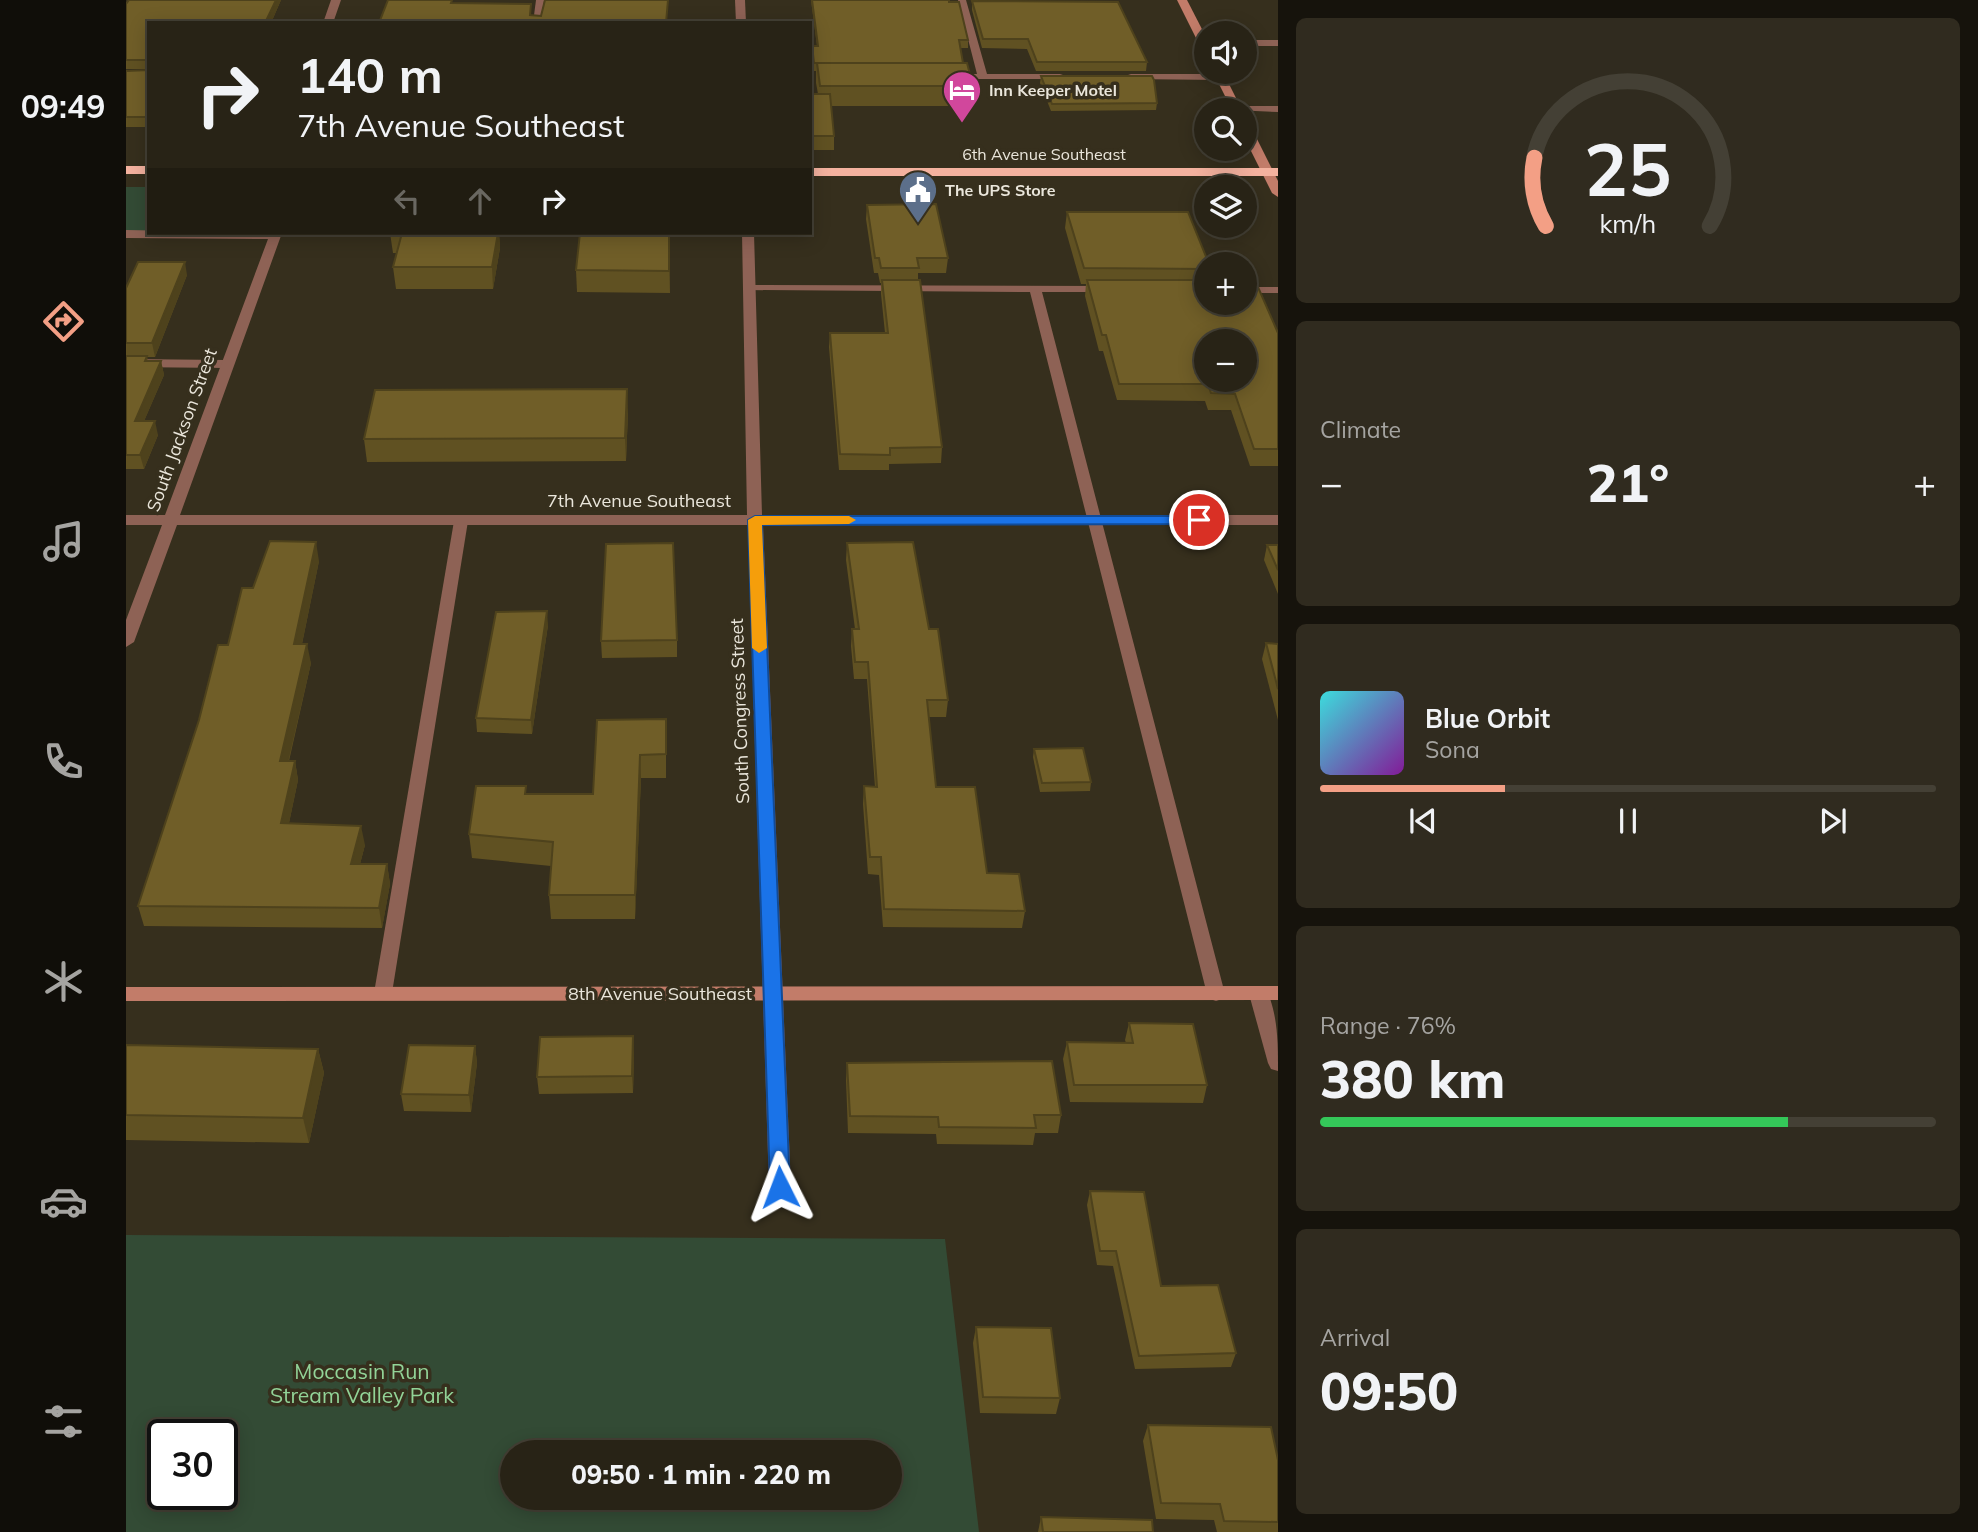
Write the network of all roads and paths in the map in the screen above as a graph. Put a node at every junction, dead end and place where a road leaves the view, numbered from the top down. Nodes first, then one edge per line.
1 (337, 0) edge
2 (540, 0) edge
3 (740, 0) edge
4 (962, 0) edge
5 (1182, 0) edge
6 (329, 21) edge
7 (537, 21) edge
8 (741, 21) edge
9 (1194, 23) edge
10 (1257, 43) edge
11 (1278, 43) edge
12 (1194, 75) edge
13 (943, 77) edge
14 (983, 77) junction
15 (1067, 77) edge
16 (1123, 77) edge
17 (1278, 109) edge
18 (1257, 110) edge
19 (1257, 146) edge
20 (126, 170) edge
21 (147, 170) edge
22 (812, 172) edge
23 (1273, 172) edge
24 (1278, 193) edge
25 (126, 234) edge
26 (147, 234) edge
27 (275, 235) edge
28 (748, 235) edge
29 (749, 288) junction
30 (1035, 288) junction
31 (1114, 289) edge
32 (1257, 290) edge
33 (1278, 290) edge
34 (126, 363) edge
35 (227, 364) junction
36 (126, 520) edge
37 (169, 520) junction
38 (755, 520) junction
39 (1093, 520) junction
40 (1278, 520) edge
41 (461, 521) junction
42 (126, 642) edge
43 (383, 993) junction
44 (126, 994) edge
45 (771, 994) junction
46 (1216, 994) junction
47 (1268, 994) edge
48 (1278, 1063) edge
49 (780, 1187) dead end

1 - 6 street
2 - 7 lane
3 - 8 street
4 - 14 lane
5 - 9 street
10 - 11 lane
12 - 16 lane
13 - 14 lane
14 - 15 lane
17 - 18 lane
19 - 23 street
20 - 21 highway
22 - 23 highway, 6th Avenue Southeast
23 - 24 street
25 - 26 street
27 - 35 street, South Jackson Street
28 - 29 street, South Congress Street
29 - 30 lane
29 - 38 street, South Congress Street
30 - 31 lane
30 - 39 lane
32 - 33 lane
34 - 35 lane
35 - 37 street, South Jackson Street
36 - 37 street, 7th Avenue Southeast
37 - 41 street, 7th Avenue Southeast
37 - 42 street, South Jackson Street
38 - 39 street, 7th Avenue Southeast
38 - 41 street, 7th Avenue Southeast
38 - 45 street, South Congress Street
39 - 40 street, 7th Avenue Southeast
39 - 46 lane
41 - 43 lane
43 - 44 street, 8th Avenue Southeast
43 - 45 street, 8th Avenue Southeast
45 - 46 street, 8th Avenue Southeast
45 - 49 street, South Congress Street
46 - 47 street, 8th Avenue Southeast
47 - 48 street

